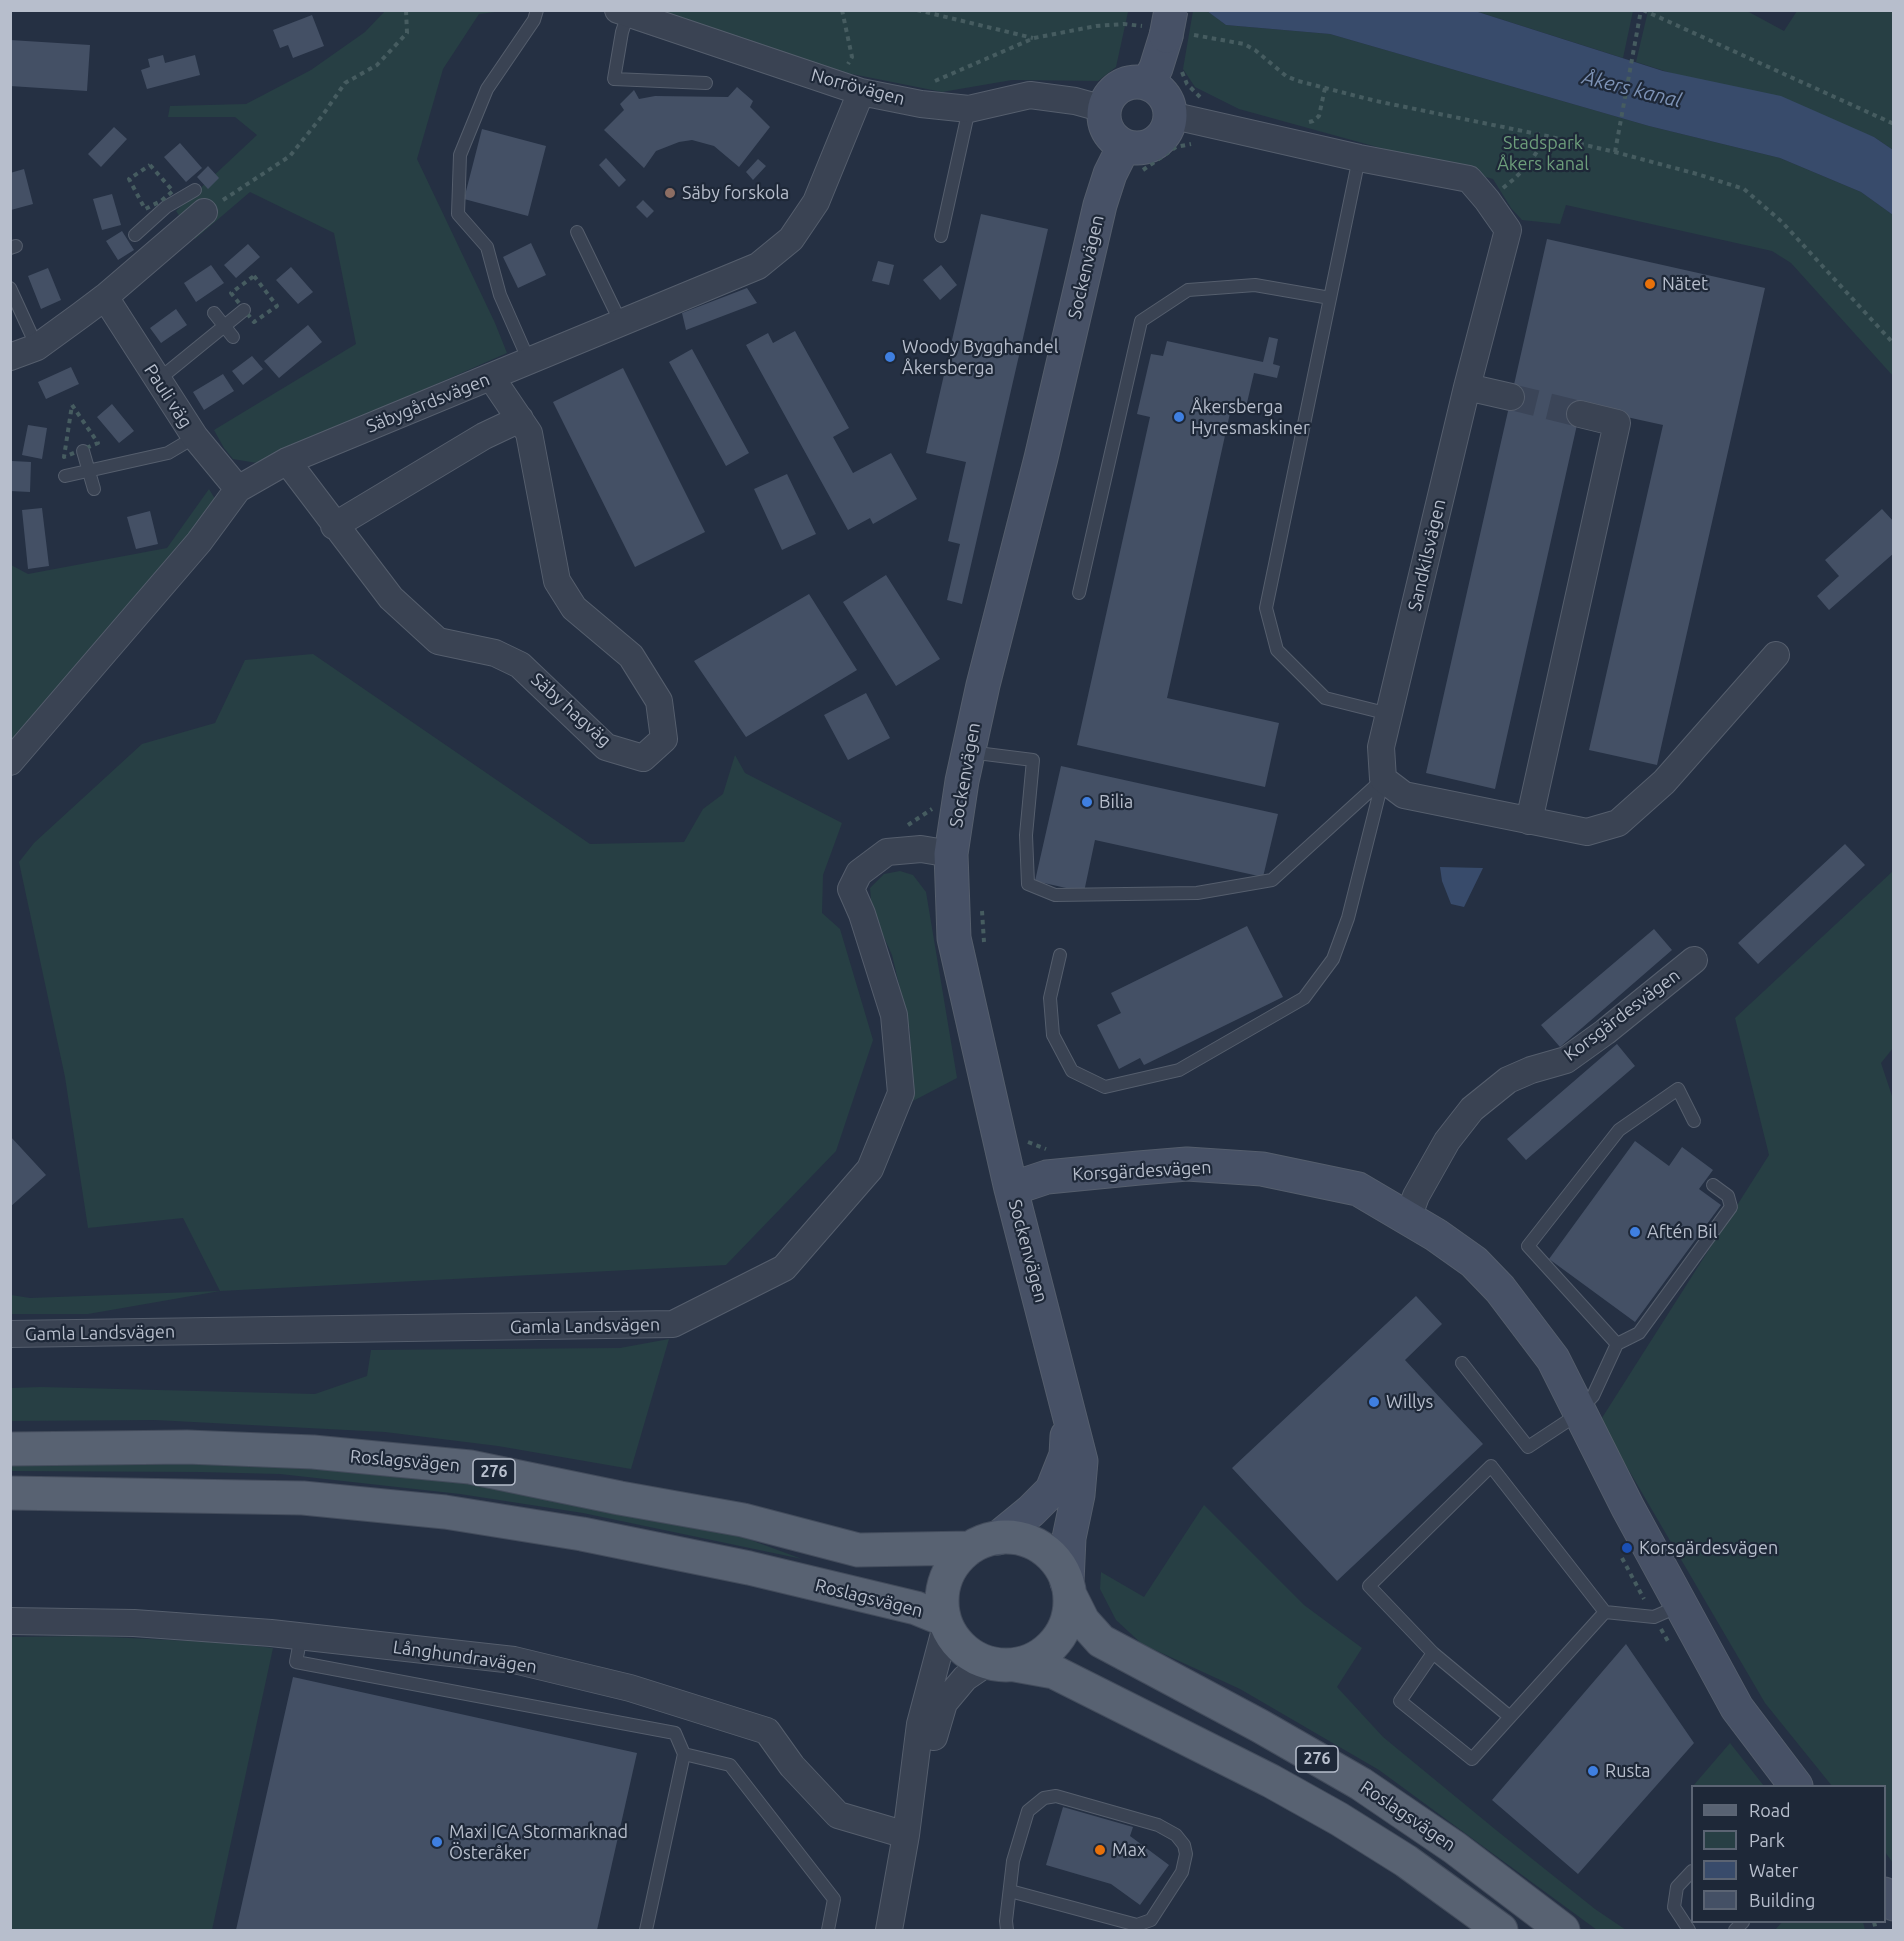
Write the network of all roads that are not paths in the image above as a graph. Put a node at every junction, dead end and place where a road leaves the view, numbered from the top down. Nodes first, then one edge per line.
1 (537, 10) edge
2 (623, 12) edge
3 (1169, 27) edge
4 (706, 83) dead end
5 (1148, 83) junction
6 (861, 92) junction
7 (969, 109) junction
8 (1104, 109) junction
9 (1170, 115) junction
10 (1359, 158) junction
11 (1131, 160) junction
12 (200, 201) road end
13 (172, 215) junction
14 (577, 232) dead end
15 (135, 235) dead end
16 (941, 236) dead end
17 (10, 288) edge
18 (105, 297) junction
19 (1330, 298) junction
20 (244, 310) dead end
21 (214, 313) dead end
22 (621, 323) junction
23 (224, 326) junction
24 (233, 338) dead end
25 (37, 346) junction
26 (10, 357) edge
27 (530, 361) junction
28 (491, 377) junction
29 (158, 380) junction
30 (1467, 387) junction
31 (1511, 397) tunnel mouth
32 (1580, 414) tunnel mouth
33 (520, 419) junction
34 (195, 437) junction
35 (83, 450) dead end
36 (287, 461) junction
37 (89, 471) junction
38 (65, 476) dead end
39 (94, 489) dead end
40 (238, 489) junction
41 (334, 526) junction
42 (1079, 593) dead end
43 (1776, 656) dead end
44 (1389, 714) junction
45 (968, 752) junction
46 (10, 762) edge
47 (1383, 779) junction
48 (1529, 820) junction
49 (951, 854) junction
50 (1060, 955) dead end
51 (1694, 960) dead end
52 (1694, 1121) dead end
53 (1713, 1185) dead end
54 (1011, 1189) junction
55 (1408, 1218) junction
56 (10, 1335) edge
57 (1617, 1344) junction
58 (1462, 1363) dead end
59 (1069, 1410) junction
60 (1579, 1411) junction
61 (10, 1449) edge
62 (10, 1493) edge
63 (984, 1543) junction
64 (1068, 1588) junction
65 (1667, 1611) junction
66 (1605, 1612) junction
67 (10, 1621) edge
68 (945, 1622) junction
69 (301, 1636) junction
70 (1433, 1653) junction
71 (1001, 1664) junction
72 (1510, 1717) junction
73 (684, 1754) junction
74 (1795, 1785) edge
75 (906, 1835) junction
76 (1691, 1872) edge
77 (1010, 1891) junction
78 (1136, 1928) edge
79 (646, 1930) edge
80 (828, 1930) edge
81 (889, 1930) edge
82 (1007, 1930) edge
83 (1501, 1930) edge
84 (1563, 1930) edge
85 (1689, 1930) edge

1 - 27 lane
2 - 4 lane
2 - 6 street, Norrövägen
3 - 5 street
5 - 8 street
5 - 9 street
6 - 7 street, Norrövägen
6 - 22 street, Säbygårdsvägen
7 - 8 street, Norrövägen
7 - 16 lane
8 - 11 street
9 - 10 street, Sandkilsvägen
9 - 11 street
10 - 19 lane
10 - 30 street, Sandkilsvägen
11 - 45 street, Sockenvägen
12 - 13 street
13 - 15 lane
13 - 18 street
14 - 22 lane
17 - 25 lane
18 - 25 street
18 - 29 street, Pauli väg
19 - 42 lane
19 - 44 lane
20 - 23 lane
21 - 23 lane
22 - 27 street, Säbygårdsvägen
23 - 24 lane
23 - 29 lane
25 - 26 street
27 - 28 street, Säbygårdsvägen
28 - 33 street, Säby hagväg
28 - 36 street, Säbygårdsvägen
29 - 34 street, Pauli väg
30 - 31 street
30 - 44 street, Sandkilsvägen
32 - 48 street
33 - 41 street
33 - 41 street, Säby hagväg
34 - 37 lane
34 - 40 street, Pauli väg
35 - 37 lane
36 - 40 street, Säbygårdsvägen
36 - 41 street, Säby hagväg
37 - 38 lane
37 - 39 lane
40 - 46 street, Säbygårdsvägen
43 - 48 street
44 - 47 street, Sandkilsvägen
45 - 47 lane
45 - 49 street, Sockenvägen
47 - 48 street
47 - 50 lane
49 - 54 street, Sockenvägen
49 - 56 street, Gamla Landsvägen
51 - 55 street, Korsgärdesvägen
52 - 57 lane
53 - 57 lane
54 - 55 street, Korsgärdesvägen
54 - 59 street, Sockenvägen
55 - 60 street, Korsgärdesvägen
57 - 60 lane
58 - 60 lane
59 - 63 street, Sockenvägen
59 - 64 street, Sockenvägen
60 - 65 street, Korsgärdesvägen
61 - 63 main road, Roslagsvägen / 276
62 - 68 main road, Roslagsvägen
63 - 64 main road
63 - 68 main road
64 - 71 main road
64 - 84 main road, Roslagsvägen / 276
65 - 66 lane
65 - 74 street, Korsgärdesvägen
66 - 70 lane
66 - 72 lane
67 - 69 street, Långhundravägen
68 - 71 main road
68 - 75 street
69 - 73 lane
69 - 75 street, Långhundravägen
70 - 72 lane
70 - 72 lane
71 - 75 street
71 - 83 main road, 276
73 - 79 lane
73 - 80 lane
75 - 81 street
76 - 85 lane
77 - 78 lane
77 - 78 lane
77 - 82 lane

